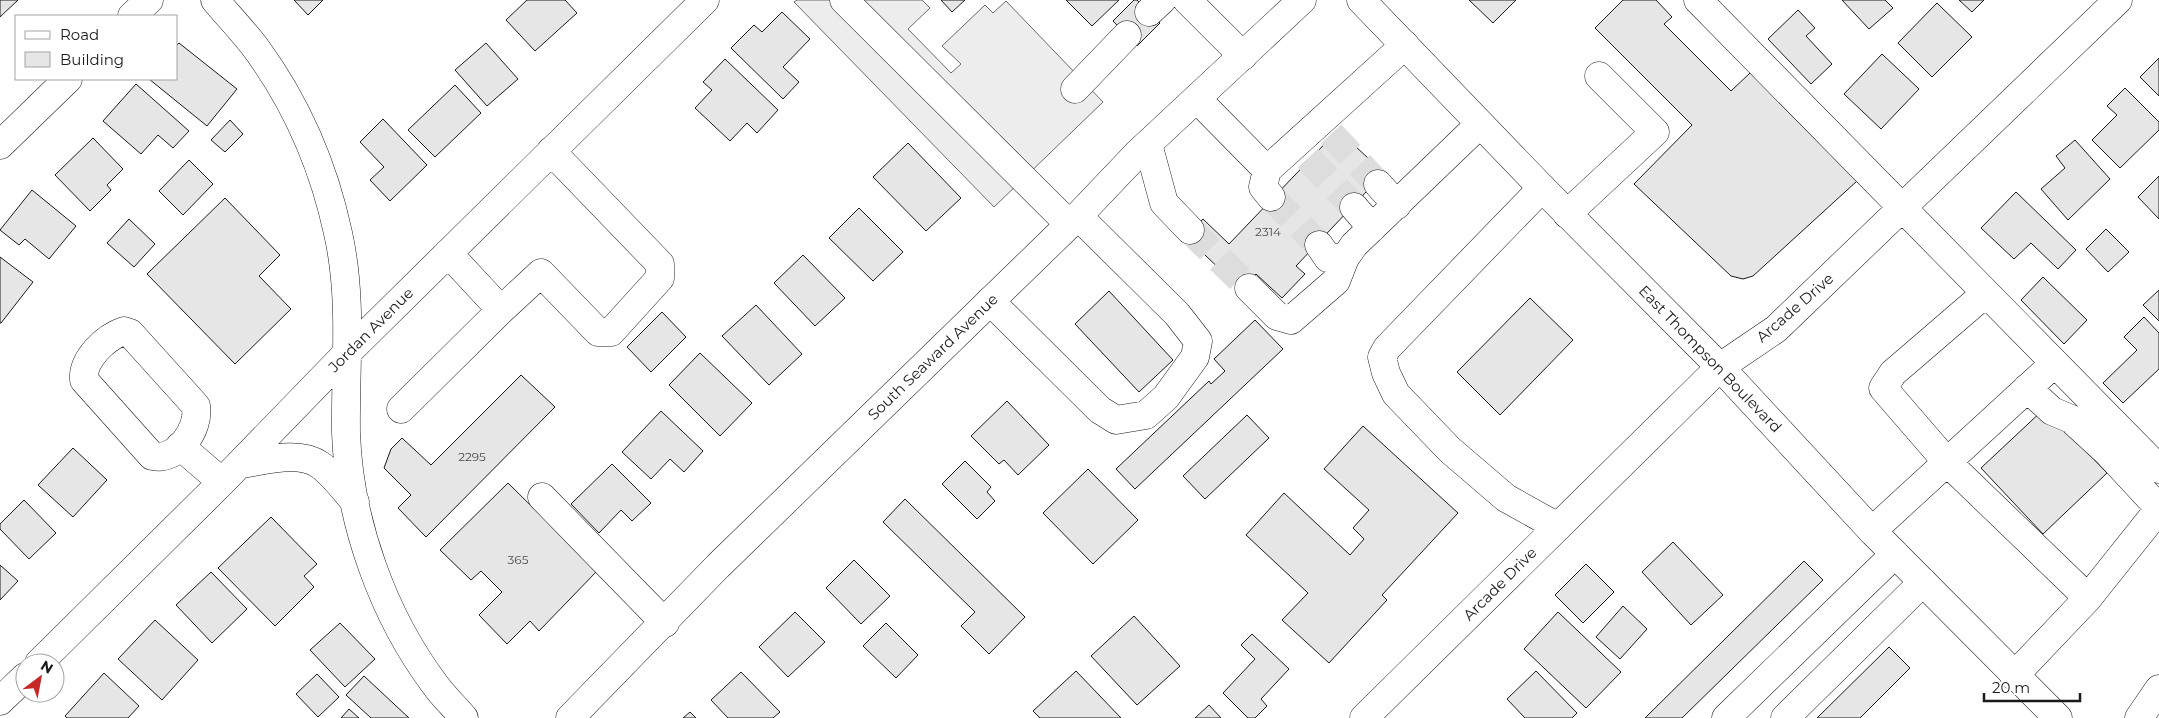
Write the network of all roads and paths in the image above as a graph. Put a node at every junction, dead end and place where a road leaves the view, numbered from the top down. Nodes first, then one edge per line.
1 (149, 0) edge
2 (215, 0) edge
3 (705, 0) edge
4 (844, 0) edge
5 (1187, 0) edge
6 (1302, 0) edge
7 (1361, 0) edge
8 (1698, 0) edge
9 (2118, 0) edge
10 (133, 15) edge
11 (1127, 35) dead end
12 (1405, 45) junction
13 (1243, 56) junction
14 (1599, 76) dead end
15 (67, 80) edge
16 (1074, 89) dead end
17 (1197, 99) junction
18 (1480, 124) junction
19 (1148, 144) junction
20 (0, 145) edge
21 (552, 151) junction
22 (1267, 170) junction
23 (1378, 184) tunnel mouth
24 (1542, 188) junction
25 (1271, 197) tunnel mouth
26 (1397, 204) junction
27 (1354, 207) tunnel mouth
28 (1903, 209) junction
29 (1567, 214) junction
30 (1073, 220) junction
31 (1372, 228) junction
32 (1190, 230) tunnel mouth
33 (1319, 245) tunnel mouth
34 (448, 253) junction
35 (1345, 258) junction
36 (1249, 288) tunnel mouth
37 (1986, 293) junction
38 (990, 301) junction
39 (501, 310) junction
40 (347, 353) junction
41 (2055, 363) junction
42 (1720, 367) junction
43 (2027, 388) junction
44 (401, 409) dead end
45 (180, 446) junction
46 (1947, 462) junction
47 (2159, 469) edge
48 (231, 473) junction
49 (542, 497) dead end
50 (355, 502) junction
51 (2159, 509) edge
52 (1558, 528) junction
53 (1872, 531) junction
54 (1895, 554) junction
55 (1923, 582) junction
56 (2088, 598) junction
57 (665, 622) junction
58 (49, 653) edge
59 (2014, 676) junction
60 (15, 686) edge
61 (2159, 688) edge
62 (0, 701) edge
63 (464, 718) edge
64 (570, 718) edge
65 (1364, 718) edge
66 (1726, 718) edge
67 (1785, 718) edge
68 (2058, 718) edge
69 (2139, 718) edge

1 - 10 street
2 - 40 street
3 - 21 street, Jordan Avenue
4 - 30 street
5 - 13 street
6 - 13 street, South Seaward Avenue
7 - 12 street, East Thompson Boulevard
8 - 28 street
9 - 28 street, Arcade Drive
11 - 16 street
12 - 18 street, East Thompson Boulevard
12 - 22 street
13 - 17 street, South Seaward Avenue
14 - 29 street
15 - 20 street
17 - 19 street, South Seaward Avenue
17 - 22 street
18 - 24 street, East Thompson Boulevard
18 - 26 street
19 - 30 street, South Seaward Avenue
19 - 32 street
21 - 34 street, Jordan Avenue
21 - 39 street
22 - 25 street
23 - 26 street
24 - 29 street, East Thompson Boulevard
24 - 52 street
26 - 31 street
27 - 31 street
28 - 37 street
28 - 42 street, Arcade Drive
29 - 42 street, East Thompson Boulevard
30 - 38 street, South Seaward Avenue
30 - 38 street
31 - 35 street
33 - 35 street
34 - 39 street
34 - 40 street, Jordan Avenue
35 - 36 street
37 - 41 street
37 - 46 street
38 - 57 street, South Seaward Avenue
39 - 44 street
40 - 48 street, Jordan Avenue
40 - 50 street
41 - 43 street
41 - 47 street
42 - 52 street, Arcade Drive
42 - 53 street, East Thompson Boulevard
43 - 46 street
43 - 51 street
45 - 45 street
45 - 48 street
46 - 53 street
46 - 56 street
48 - 50 street
48 - 58 street, Jordan Avenue
49 - 57 street
50 - 63 street
51 - 56 street
52 - 65 street, Arcade Drive
53 - 54 street, East Thompson Boulevard
54 - 55 street, East Thompson Boulevard
54 - 66 street
55 - 59 street, East Thompson Boulevard
55 - 67 street
56 - 59 street
57 - 64 street, South Seaward Avenue
59 - 68 street, East Thompson Boulevard
60 - 62 street
61 - 69 street

